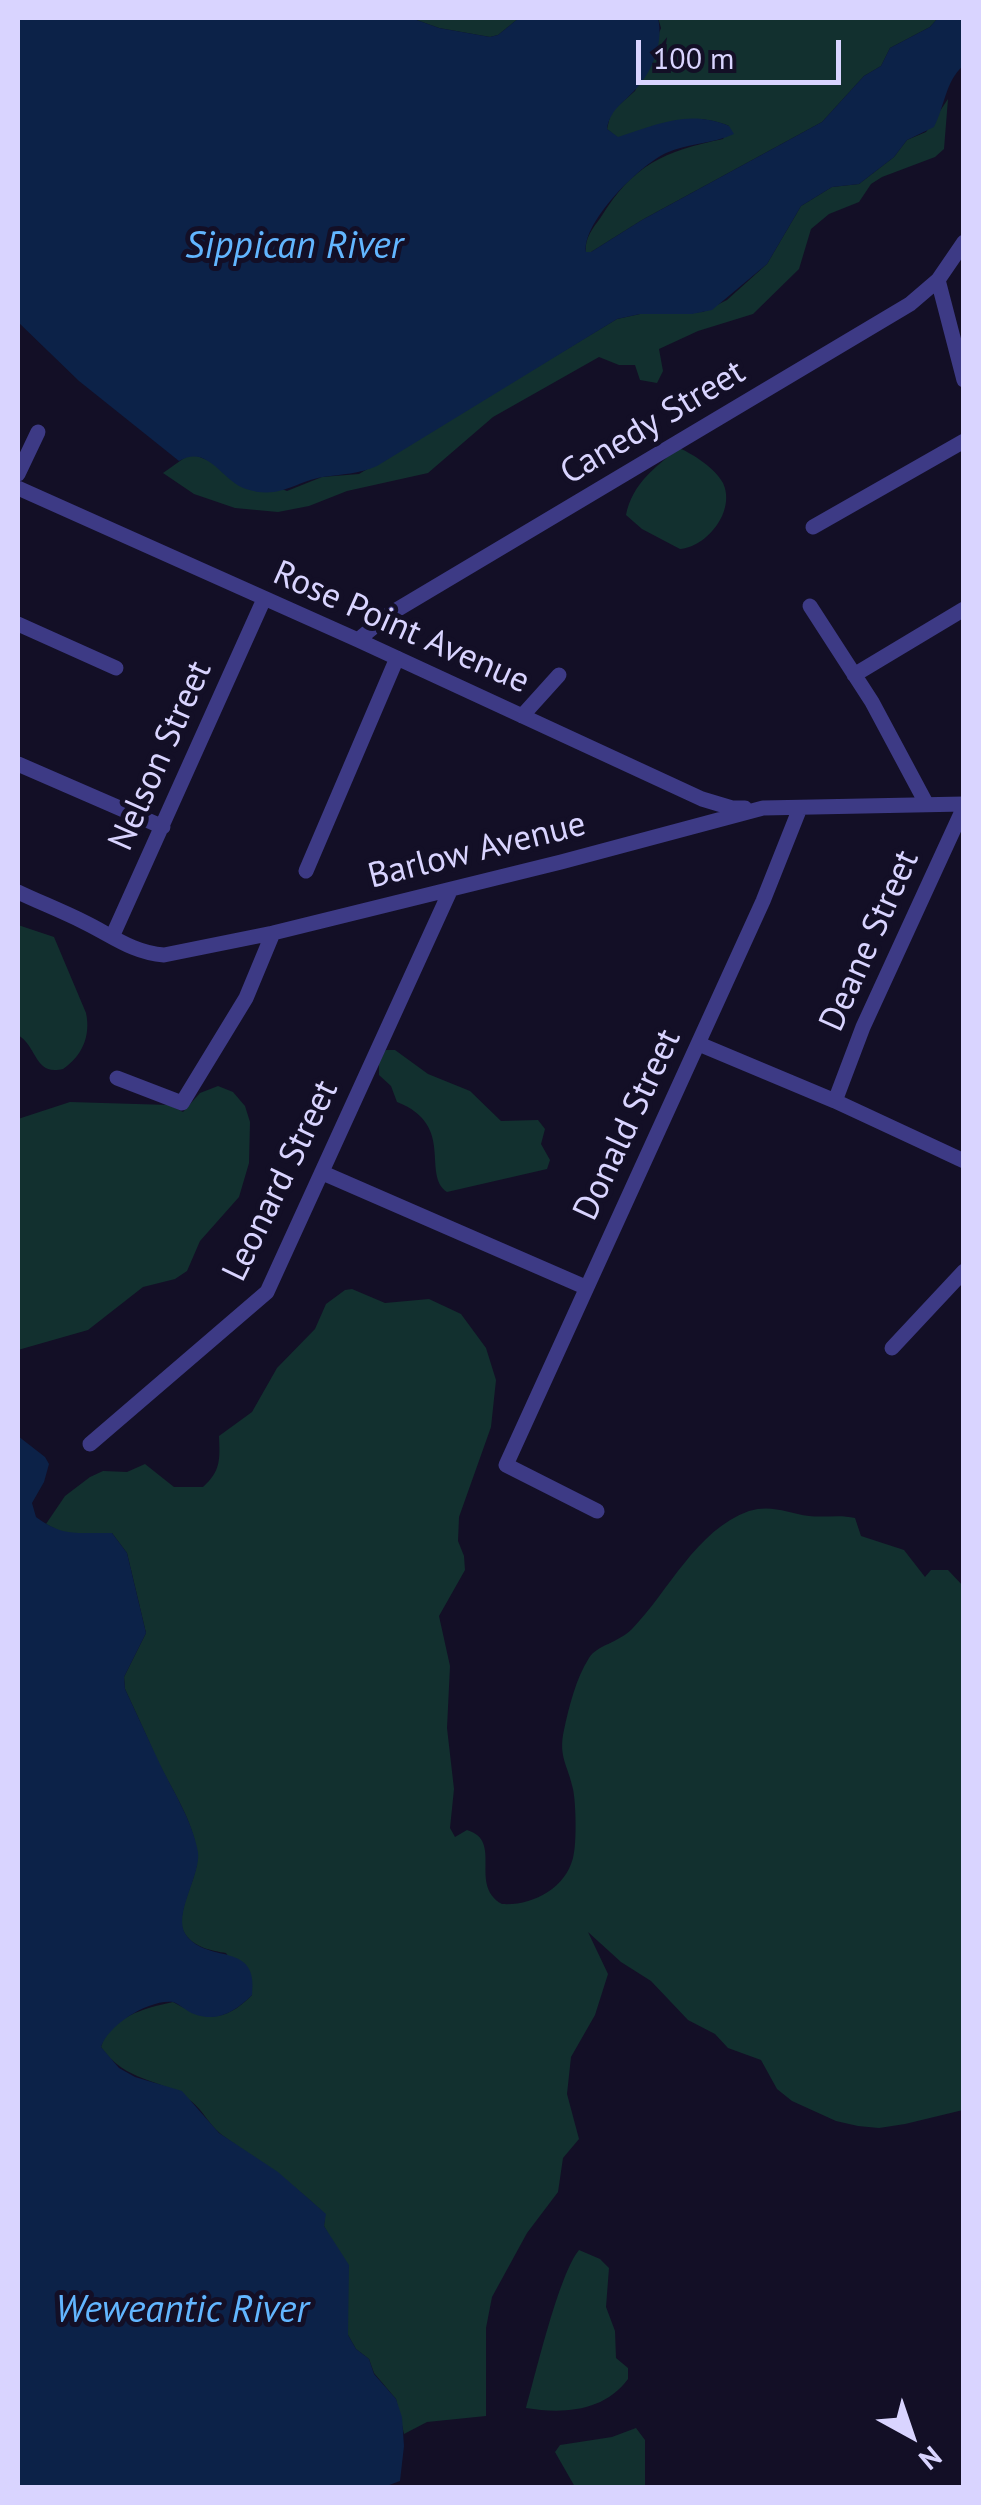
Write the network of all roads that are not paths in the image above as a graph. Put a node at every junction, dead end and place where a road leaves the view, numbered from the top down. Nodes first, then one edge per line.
1 (964, 242) edge
2 (938, 280) junction
3 (964, 380) edge
4 (38, 432) dead end
5 (964, 442) edge
6 (18, 474) edge
7 (18, 488) edge
8 (812, 527) dead end
9 (264, 599) junction
10 (810, 606) dead end
11 (964, 609) edge
12 (18, 624) edge
13 (358, 640) junction
14 (397, 658) junction
15 (116, 668) dead end
16 (559, 675) dead end
17 (854, 675) junction
18 (522, 716) junction
19 (18, 764) edge
20 (926, 803) junction
21 (964, 806) edge
22 (762, 808) junction
23 (800, 808) junction
24 (163, 827) junction
25 (306, 871) dead end
26 (451, 889) junction
27 (18, 892) edge
28 (273, 933) junction
29 (112, 937) junction
30 (698, 1044) junction
31 (117, 1078) dead end
32 (835, 1102) junction
33 (964, 1161) edge
34 (322, 1173) junction
35 (964, 1271) edge
36 (585, 1287) junction
37 (892, 1348) dead end
38 (90, 1444) dead end
39 (597, 1511) dead end

1 - 2 street, Canedy Street
2 - 3 street
2 - 13 street, Canedy Street
4 - 6 street
5 - 8 street
7 - 9 street, Rose Point Avenue
9 - 13 street, Rose Point Avenue
9 - 24 street, Nelson Street
10 - 17 street
11 - 17 street
12 - 15 street
13 - 14 street, Rose Point Avenue
14 - 18 street, Rose Point Avenue
14 - 25 street
16 - 18 street
17 - 20 street
18 - 22 street, Rose Point Avenue
19 - 24 street
20 - 21 street, Barlow Avenue
20 - 23 street, Barlow Avenue
21 - 32 street, Deane Street
22 - 23 street, Barlow Avenue
22 - 26 street, Barlow Avenue
23 - 30 street, Donald Street
24 - 29 street, Nelson Street
26 - 28 street, Barlow Avenue
26 - 34 street, Leonard Street
27 - 29 street, Barlow Avenue
28 - 29 street, Barlow Avenue
28 - 31 street
30 - 32 street
30 - 36 street, Donald Street
32 - 33 street
34 - 36 street
34 - 38 street, Leonard Street
35 - 37 street
36 - 39 street, Donald Street

